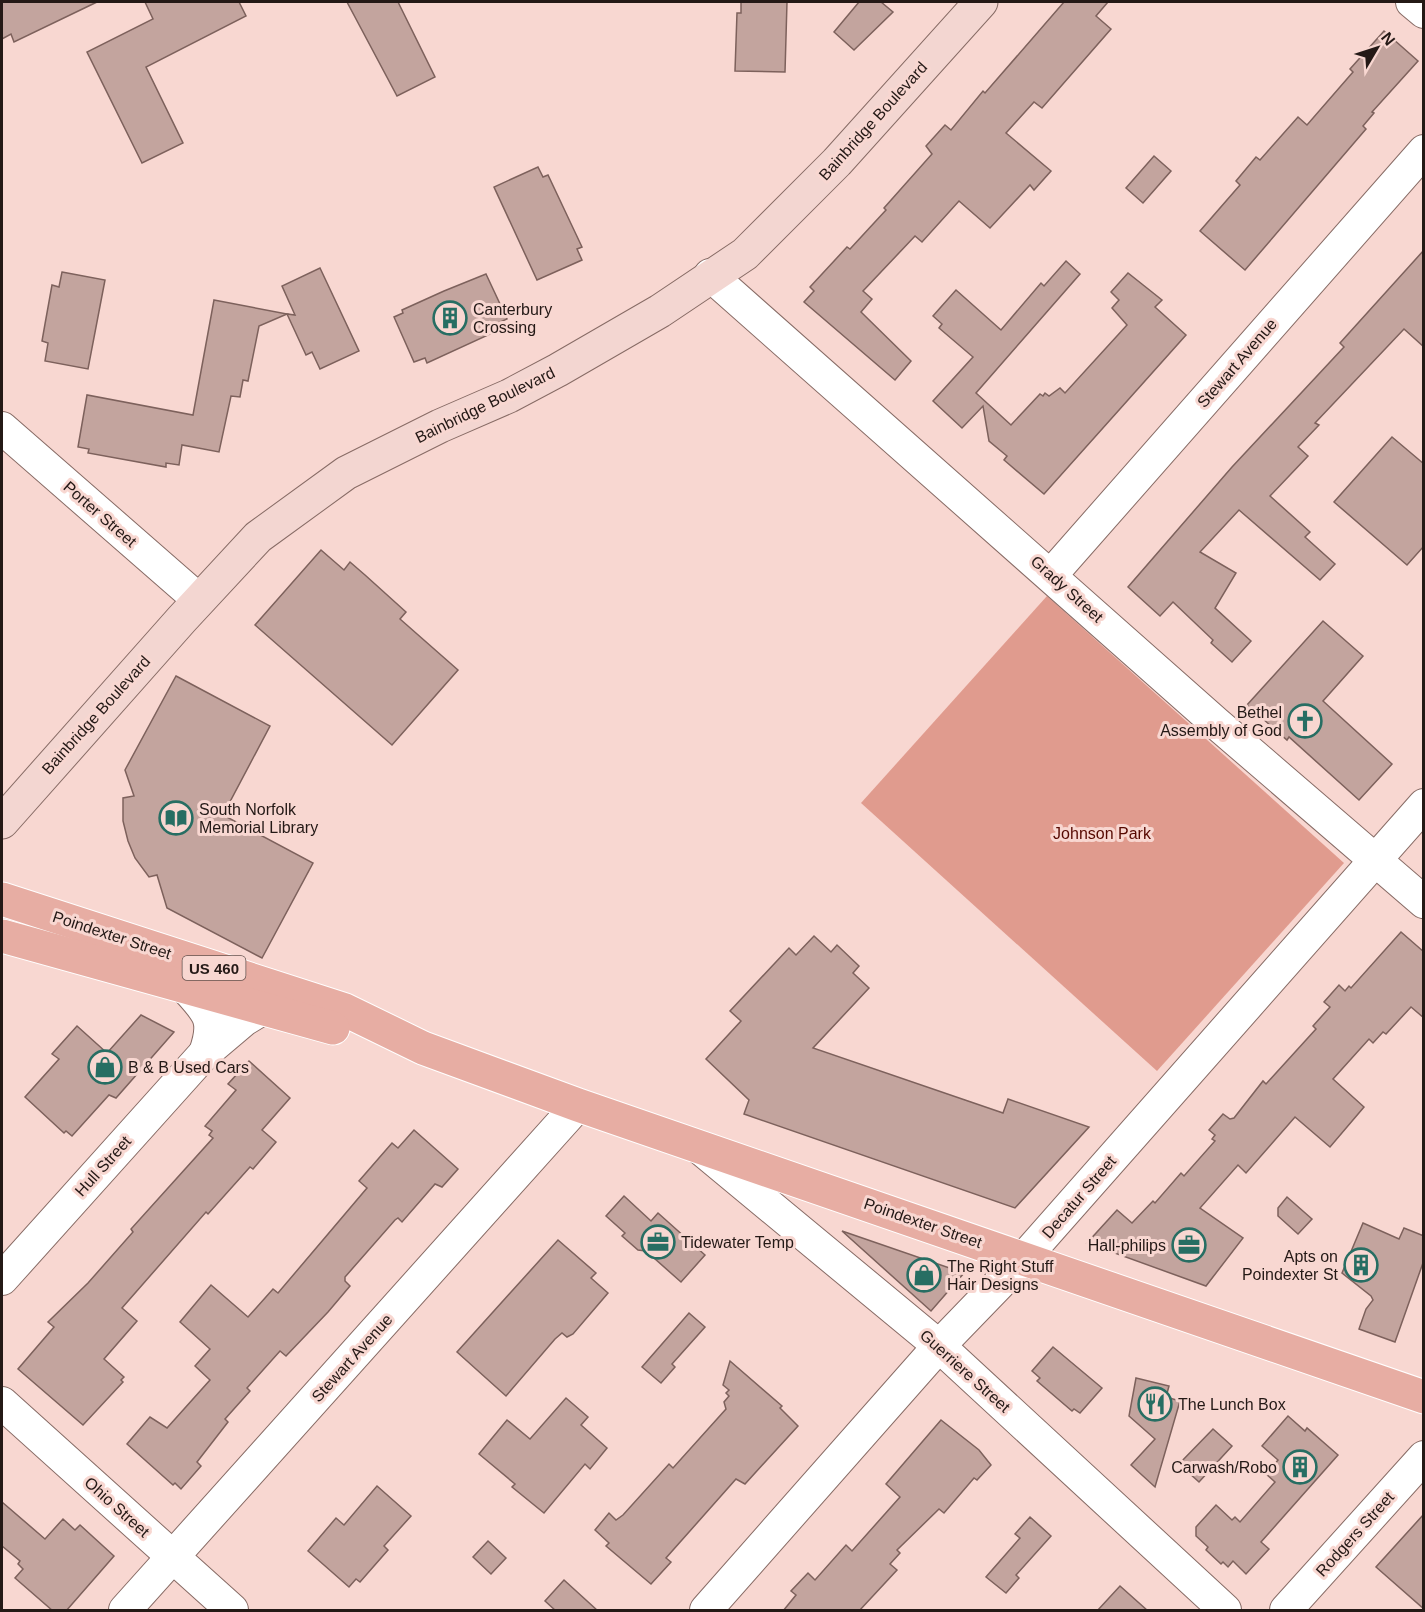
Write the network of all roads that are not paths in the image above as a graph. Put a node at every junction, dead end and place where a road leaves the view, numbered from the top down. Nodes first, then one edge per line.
1 (981, 2) edge
2 (1412, 2) edge
3 (1424, 12) edge
4 (1424, 151) edge
5 (710, 275) junction
6 (2, 428) edge
7 (1052, 575) junction
8 (199, 600) junction
9 (1424, 805) edge
10 (2, 822) edge
11 (1376, 860) junction
12 (2, 899) edge
13 (1424, 902) edge
14 (2, 936) edge
15 (188, 990) junction
16 (262, 1009) junction
17 (423, 1048) junction
18 (206, 1053) junction
19 (578, 1105) junction
20 (695, 1143) junction
21 (1024, 1258) junction
22 (2, 1279) edge
23 (939, 1346) junction
24 (1424, 1397) edge
25 (2, 1403) edge
26 (1424, 1457) edge
27 (172, 1557) junction
28 (125, 1611) edge
29 (232, 1611) edge
30 (706, 1611) edge
31 (1225, 1611) edge
32 (1286, 1611) edge

1 - 5 street, Bainbridge Boulevard
2 - 3 street
4 - 7 street, Stewart Avenue
5 - 7 street, Grady Street
5 - 8 street, Bainbridge Boulevard
6 - 8 street, Porter Street
7 - 11 street, Grady Street
8 - 10 street, Bainbridge Boulevard
9 - 11 street, Decatur Street
11 - 13 street, Grady Street
11 - 21 street, Decatur Street
12 - 17 main road, Poindexter Street / US 460
14 - 15 main road, Poindexter Street / US 460
15 - 16 main road, Poindexter Street / US 460
15 - 18 street
16 - 17 main road, Poindexter Street / US 460
16 - 18 street, Hull Street
17 - 19 main road, Poindexter Street / US 460
18 - 22 street, Hull Street
19 - 20 main road, Poindexter Street / US 460
19 - 27 street, Stewart Avenue
20 - 21 main road, Poindexter Street / US 460
20 - 23 street, Guerriere Street
21 - 23 street, Decatur Street
21 - 24 main road, Poindexter Street / US 460
23 - 30 street, Decatur Street
23 - 31 street, Guerriere Street
25 - 27 street, Ohio Street
26 - 32 street, Rodgers Street
27 - 28 street, Stewart Avenue
27 - 29 street, Ohio Street

